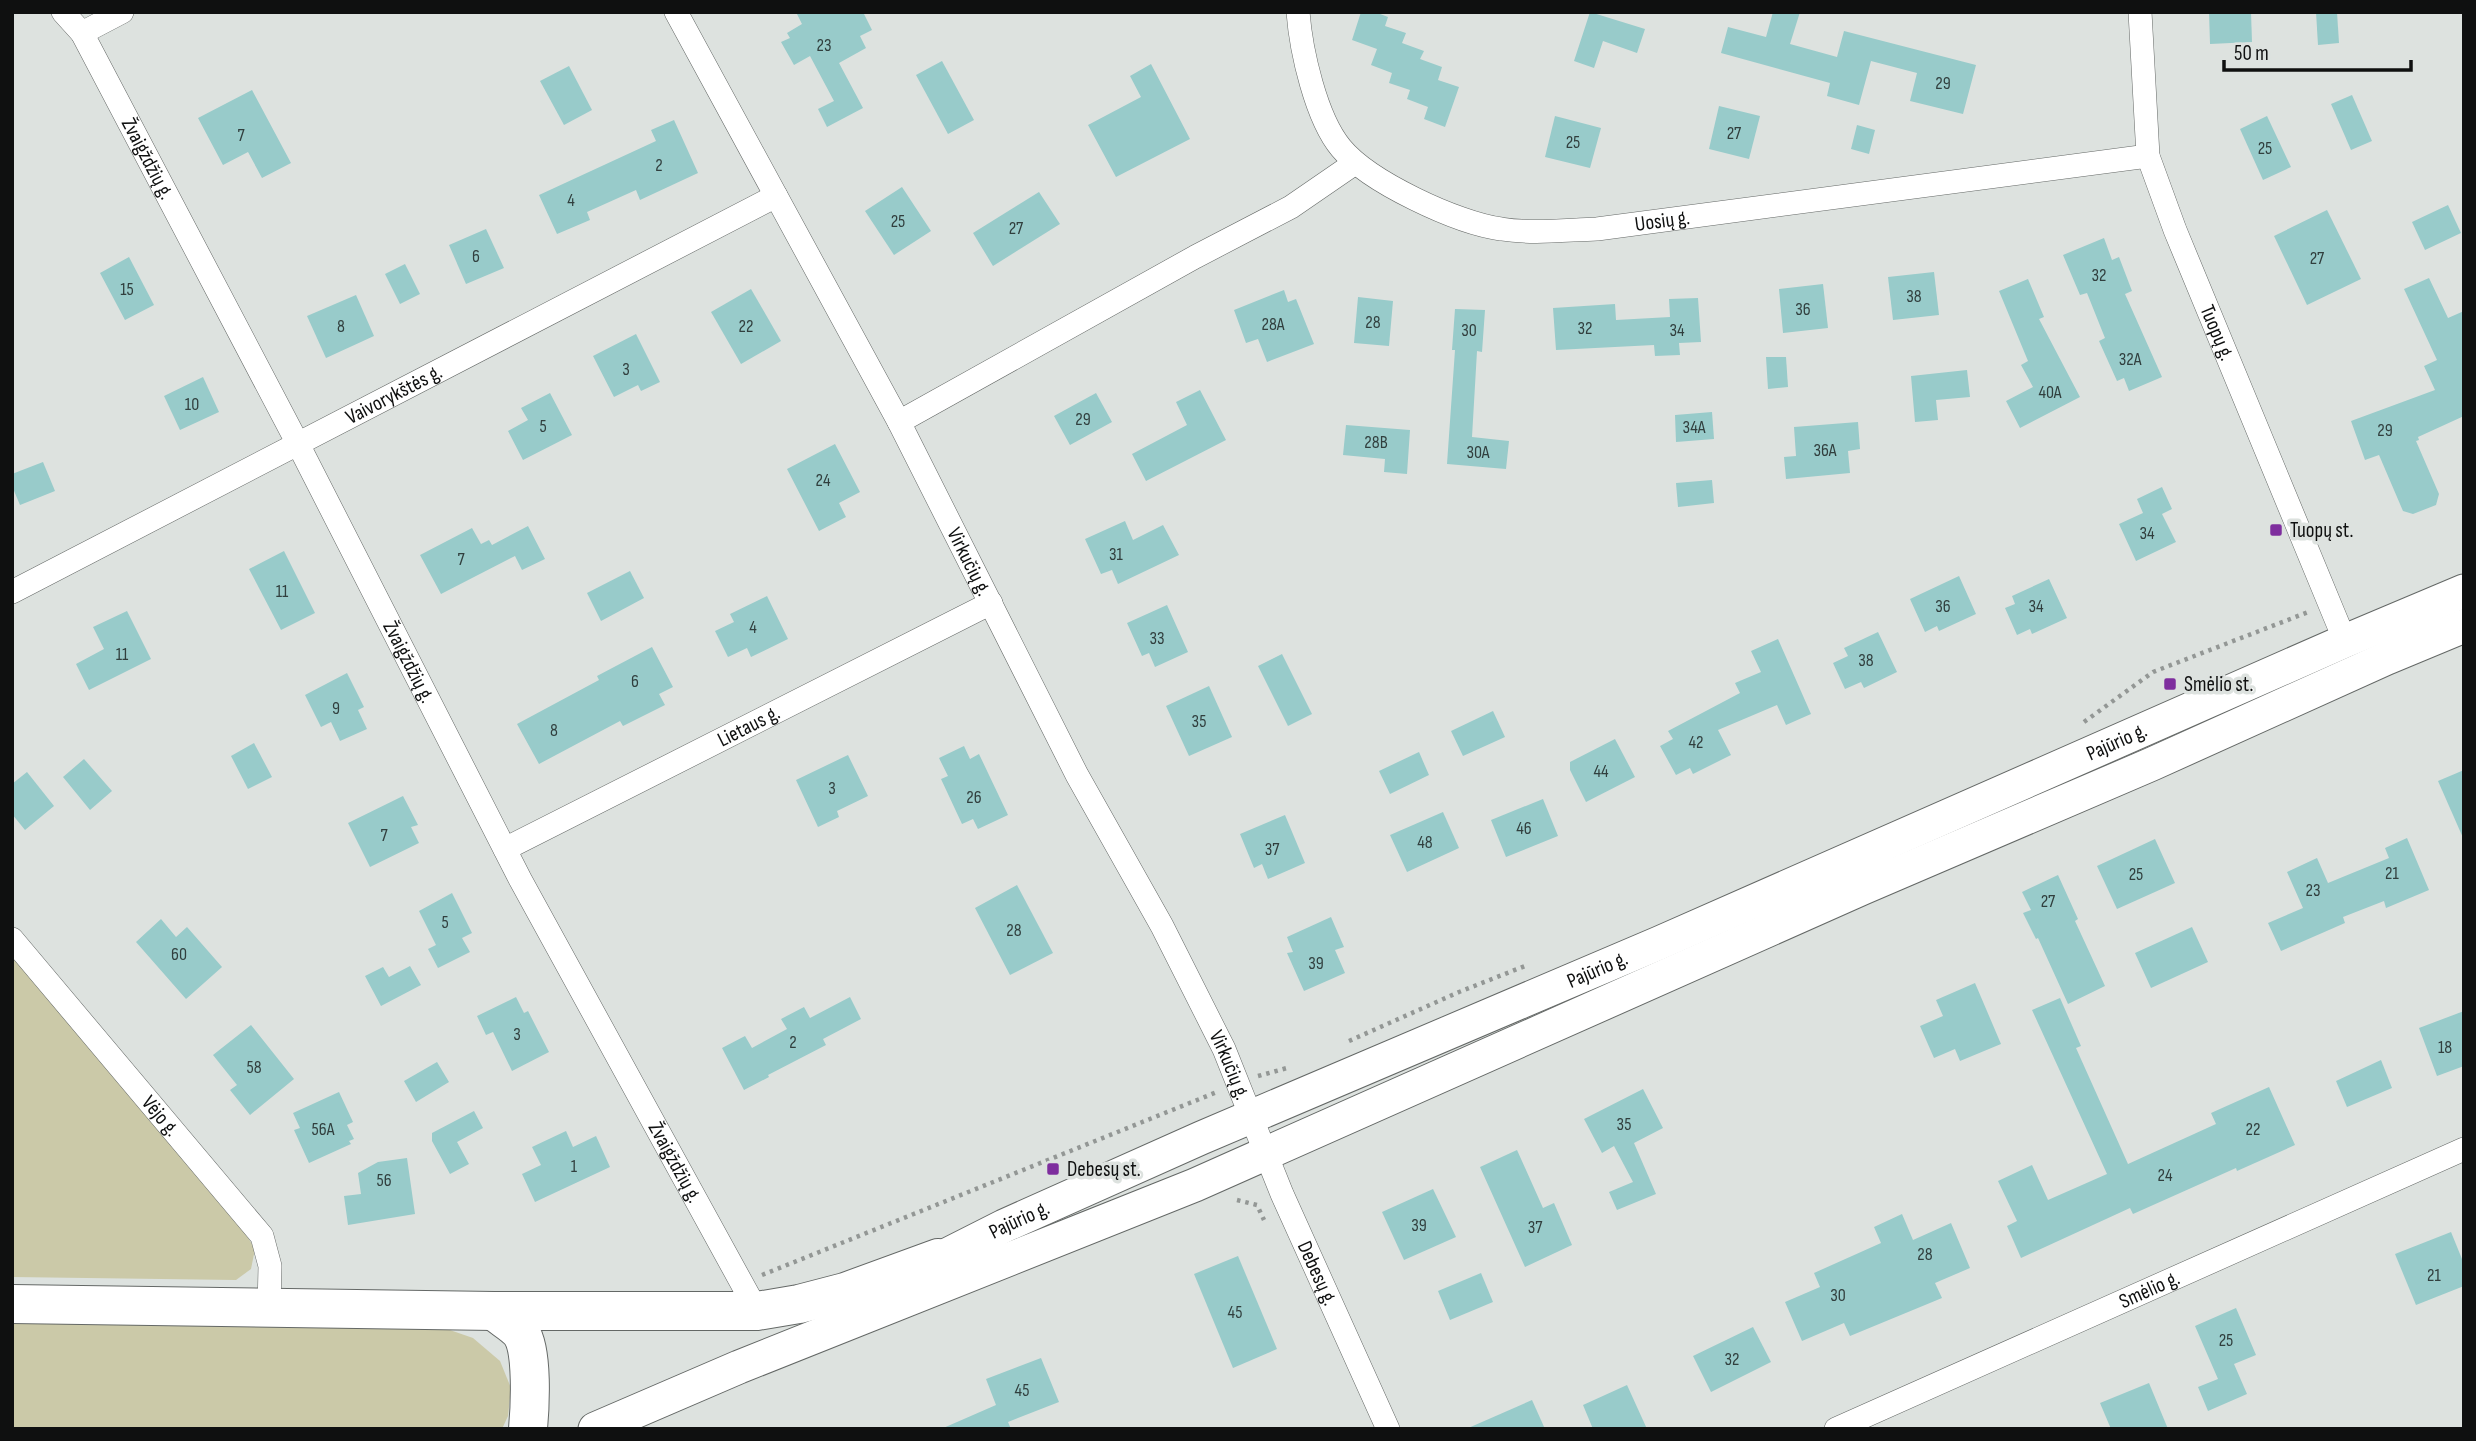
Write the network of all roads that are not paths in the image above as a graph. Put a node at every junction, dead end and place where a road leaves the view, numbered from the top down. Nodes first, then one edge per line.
1 (63, 12) edge
2 (122, 12) edge
3 (676, 12) edge
4 (1298, 12) edge
5 (2140, 12) edge
6 (82, 33) junction
7 (2148, 156) junction
8 (1355, 163) junction
9 (776, 196) junction
10 (899, 422) junction
11 (298, 444) junction
12 (2464, 591) edge
13 (12, 592) edge
14 (991, 603) junction
15 (2464, 626) edge
16 (2345, 641) junction
17 (505, 849) junction
18 (12, 939) edge
19 (1251, 1116) junction
20 (2464, 1149) edge
21 (1266, 1154) junction
22 (938, 1258) junction
23 (750, 1297) junction
24 (12, 1304) edge
25 (269, 1309) junction
26 (494, 1311) junction
27 (739, 1367) junction
28 (528, 1429) edge
29 (595, 1429) edge
30 (1388, 1429) edge
31 (1836, 1429) edge

1 - 6 street, Žvaigždžių g.
2 - 6 street
3 - 9 street, Virkučių g.
4 - 8 street, Uosių g.
5 - 7 street, Tuopų g.
6 - 11 street, Žvaigždžių g.
7 - 8 street, Uosių g.
7 - 16 street, Tuopų g.
8 - 10 street
9 - 10 street, Virkučių g.
9 - 11 street, Vaivorykštės g.
10 - 14 street, Virkučių g.
11 - 13 street, Vaivorykštės g.
11 - 17 street, Žvaigždžių g.
12 - 16 main road, Pajūrio g.
14 - 17 street, Lietaus g.
14 - 19 street, Virkučių g.
15 - 21 main road, Pajūrio g.
16 - 19 main road, Pajūrio g.
17 - 23 street, Žvaigždžių g.
18 - 25 street, Vėjo g.
19 - 21 street, Debesų g.
19 - 22 main road, Pajūrio g.
20 - 31 street, Smėlio g.
21 - 27 main road, Pajūrio g.
21 - 30 street, Debesų g.
22 - 23 highway
22 - 27 main road, Pajūrio g.
23 - 26 highway
24 - 25 highway
25 - 26 highway
26 - 28 highway
27 - 29 main road, Pajūrio g.

